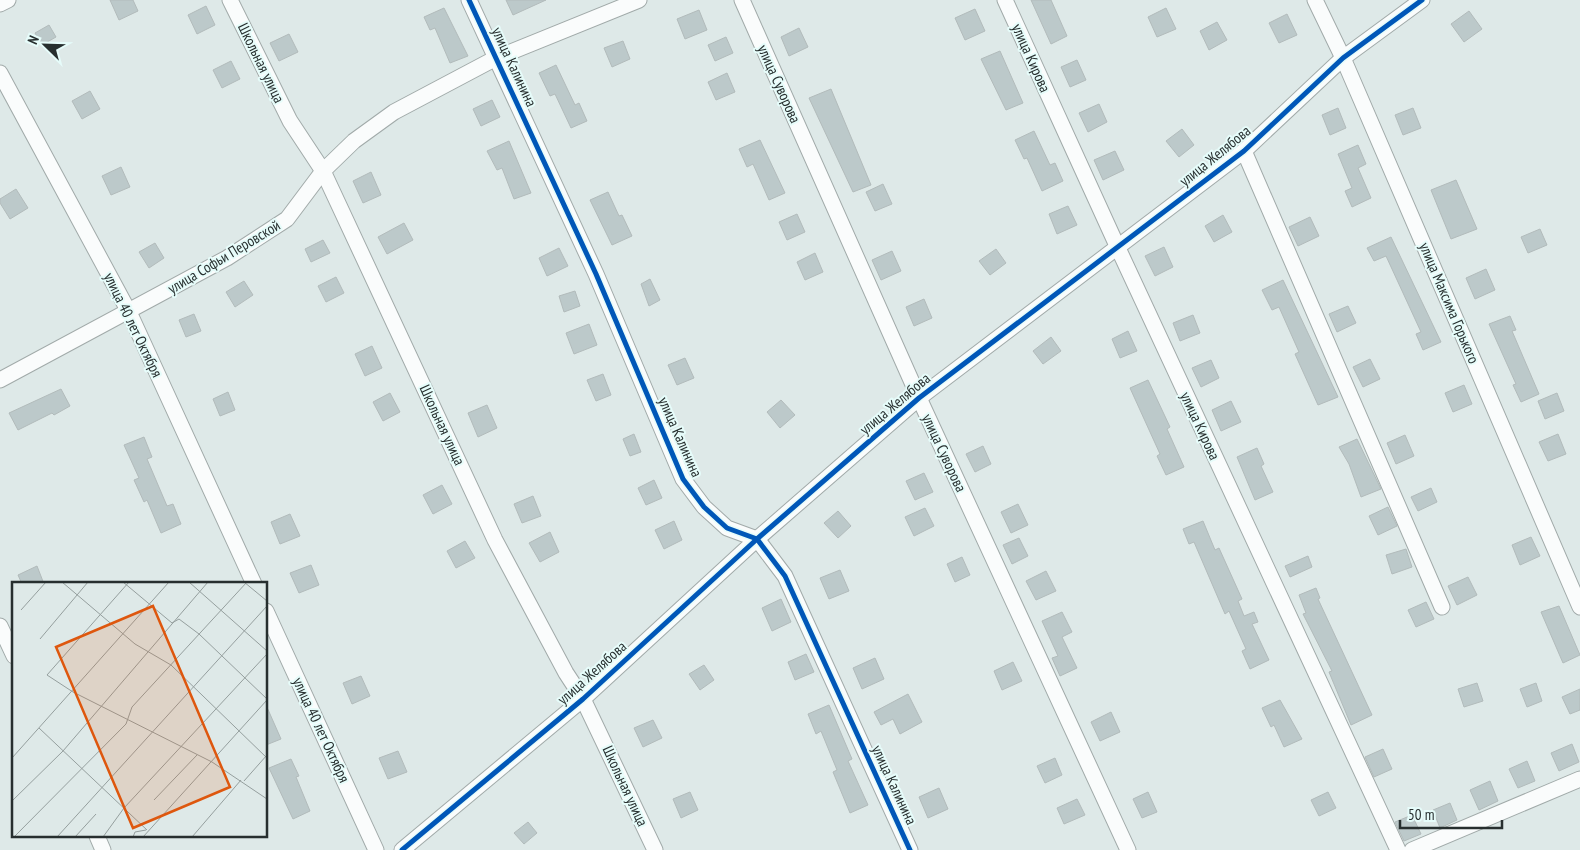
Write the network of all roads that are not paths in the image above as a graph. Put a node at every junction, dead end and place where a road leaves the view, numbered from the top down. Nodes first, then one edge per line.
1 (8, 0) edge
2 (230, 0) edge
3 (469, 0) edge
4 (639, 0) edge
5 (742, 0) edge
6 (1005, 0) edge
7 (1315, 0) edge
8 (1422, 0) edge
9 (0, 4) edge
10 (496, 58) junction
11 (1342, 58) junction
12 (0, 74) edge
13 (1244, 150) junction
14 (323, 171) junction
15 (1118, 248) junction
16 (129, 312) junction
17 (0, 380) edge
18 (919, 398) junction
19 (757, 539) junction
20 (253, 582) edge
21 (1442, 607) dead end
22 (1580, 607) edge
23 (268, 615) edge
24 (0, 626) edge
25 (12, 652) edge
26 (583, 699) junction
27 (1580, 779) edge
28 (97, 838) edge
29 (103, 850) edge
30 (376, 850) edge
31 (402, 850) edge
32 (655, 850) edge
33 (910, 850) edge
34 (1128, 850) edge
35 (1398, 850) edge
36 (1412, 850) edge

1 - 9 street
2 - 14 street, Школьная улица
3 - 10 street, улица Калинина
4 - 10 street, улица Софьи Перовской
5 - 18 street, улица Суворова
6 - 15 street, улица Кирова
7 - 11 street, улица Максима Горького
8 - 11 street, улица Желябова
10 - 14 street, улица Софьи Перовской
10 - 19 street, улица Калинина
11 - 13 street, улица Желябова
11 - 22 street, улица Максима Горького
12 - 16 street, улица 40 лет Октября
13 - 15 street, улица Желябова
13 - 21 street
14 - 16 street, улица Софьи Перовской
14 - 26 street, Школьная улица
15 - 18 street, улица Желябова
15 - 35 street, улица Кирова
16 - 17 street, улица Софьи Перовской
16 - 20 street, улица 40 лет Октября
18 - 19 street, улица Желябова
18 - 34 street, улица Суворова
19 - 26 street, улица Желябова
19 - 33 street, улица Калинина
23 - 30 street, улица 40 лет Октября
24 - 25 street
26 - 31 street, улица Желябова
26 - 32 street, Школьная улица
27 - 36 street
28 - 29 street

